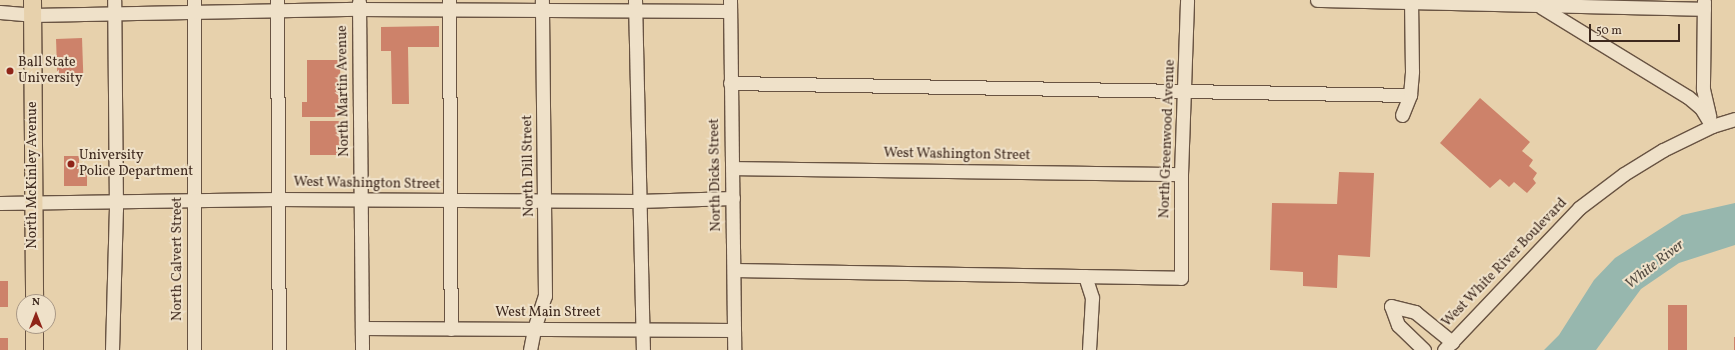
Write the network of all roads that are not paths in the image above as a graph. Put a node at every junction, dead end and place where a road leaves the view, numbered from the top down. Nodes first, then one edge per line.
1 (114, 0) edge
2 (1187, 0) edge
3 (1317, 0) edge
4 (1386, 0) edge
5 (1411, 2) junction
6 (1538, 3) edge
7 (1704, 4) edge
8 (277, 5) edge
9 (359, 5) edge
10 (449, 5) edge
11 (194, 6) edge
12 (543, 6) edge
13 (635, 6) edge
14 (730, 6) edge
15 (32, 7) edge
16 (0, 12) edge
17 (115, 14) junction
18 (730, 83) junction
19 (1184, 91) junction
20 (1410, 95) junction
21 (1402, 115) dead end
22 (1735, 119) edge
23 (1712, 126) junction
24 (733, 168) junction
25 (1181, 174) junction
26 (733, 198) junction
27 (278, 199) junction
28 (193, 201) junction
29 (361, 201) junction
30 (451, 201) junction
31 (638, 201) junction
32 (116, 202) junction
33 (546, 202) junction
34 (0, 203) edge
35 (34, 203) junction
36 (734, 270) junction
37 (1085, 276) junction
38 (34, 294) edge
39 (362, 328) junction
40 (451, 329) junction
41 (534, 329) junction
42 (642, 330) junction
43 (734, 330) junction
44 (34, 334) edge
45 (1448, 346) edge
46 (34, 350) edge
47 (112, 350) edge
48 (194, 350) edge
49 (279, 350) edge
50 (362, 350) edge
51 (530, 350) edge
52 (643, 350) edge
53 (734, 350) edge
54 (1089, 350) edge
55 (1424, 350) edge

1 - 17 street
2 - 19 street, North Greenwood Avenue
3 - 4 street
4 - 5 street
5 - 6 street
5 - 20 street
6 - 7 street
6 - 23 street
7 - 23 street
8 - 9 street
8 - 11 street
8 - 27 street
9 - 10 street
9 - 29 street, North Martin Avenue
10 - 12 street
10 - 30 street
11 - 17 street
11 - 28 street, North Calvert Street
12 - 13 street
12 - 33 street, North Dill Street
13 - 14 street
13 - 31 street
14 - 18 street, North Dicks Street
15 - 16 street
15 - 17 street
15 - 35 main road, North McKinley Avenue
17 - 32 street
18 - 19 street
18 - 24 street, North Dicks Street
19 - 20 street
19 - 25 street, North Greenwood Avenue
20 - 21 street
22 - 23 street, West White River Boulevard
23 - 45 street, West White River Boulevard
24 - 25 street, West Washington Street
24 - 26 street, North Dicks Street
25 - 37 street, North Greenwood Avenue
26 - 31 street, West Washington Street
26 - 36 street, North Dicks Street
27 - 28 street, West Washington Street
27 - 29 street, West Washington Street
27 - 49 street
28 - 32 street, West Washington Street
28 - 48 street, North Calvert Street
29 - 30 street, West Washington Street
29 - 39 street, North Martin Avenue
30 - 33 street, West Washington Street
30 - 40 street
31 - 33 street, West Washington Street
31 - 42 street
32 - 35 street, West Washington Street
32 - 47 street
33 - 41 street, North Dill Street
34 - 35 street, West Washington Street
35 - 38 main road, North McKinley Avenue
36 - 37 street
36 - 43 street, North Dicks Street
37 - 54 street
39 - 40 street, West Main Street
39 - 50 street, North Martin Avenue
40 - 41 street, West Main Street
41 - 42 street, West Main Street
41 - 51 street, North Dill Street
42 - 43 street, West Main Street
42 - 52 street
43 - 53 street, North Dicks Street
44 - 46 main road
45 - 55 street

